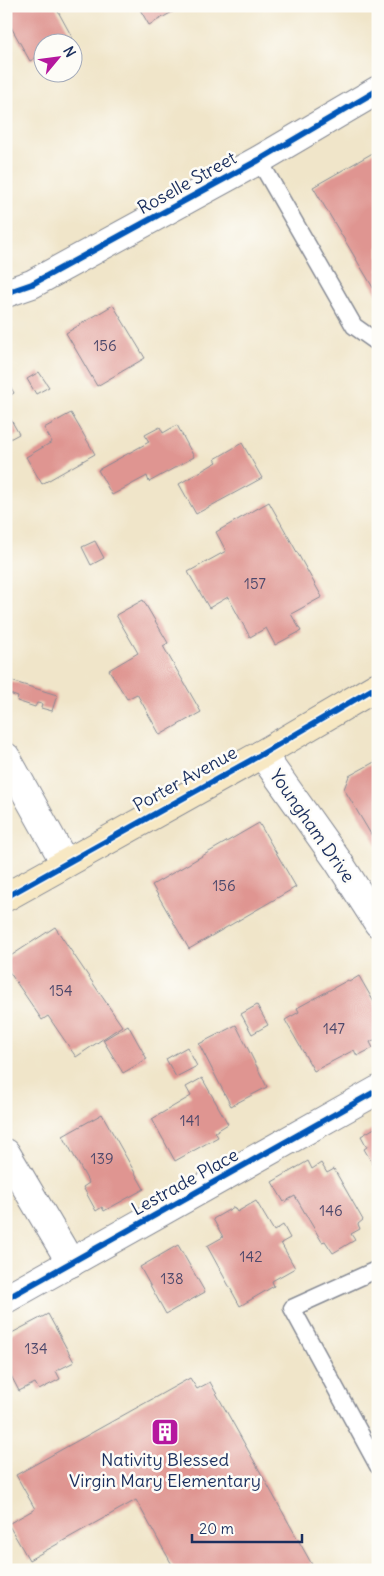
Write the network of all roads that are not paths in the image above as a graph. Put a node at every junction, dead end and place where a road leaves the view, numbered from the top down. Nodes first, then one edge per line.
1 (378, 90) edge
2 (259, 160) junction
3 (6, 293) edge
4 (378, 343) edge
5 (378, 686) edge
6 (262, 754) junction
7 (6, 757) edge
8 (65, 863) junction
9 (6, 897) edge
10 (378, 923) edge
11 (378, 1090) edge
12 (6, 1153) edge
13 (71, 1263) junction
14 (378, 1269) edge
15 (6, 1299) edge
16 (378, 1466) edge

1 - 2 street, Roselle Street
2 - 3 street, Roselle Street
2 - 4 lane
5 - 6 main road, Porter Avenue
6 - 8 main road, Porter Avenue
6 - 10 street, Youngham Drive
7 - 8 street
8 - 9 main road, Porter Avenue
11 - 13 street, Lestrade Place
12 - 13 street
13 - 15 street, Lestrade Place
14 - 16 lane

